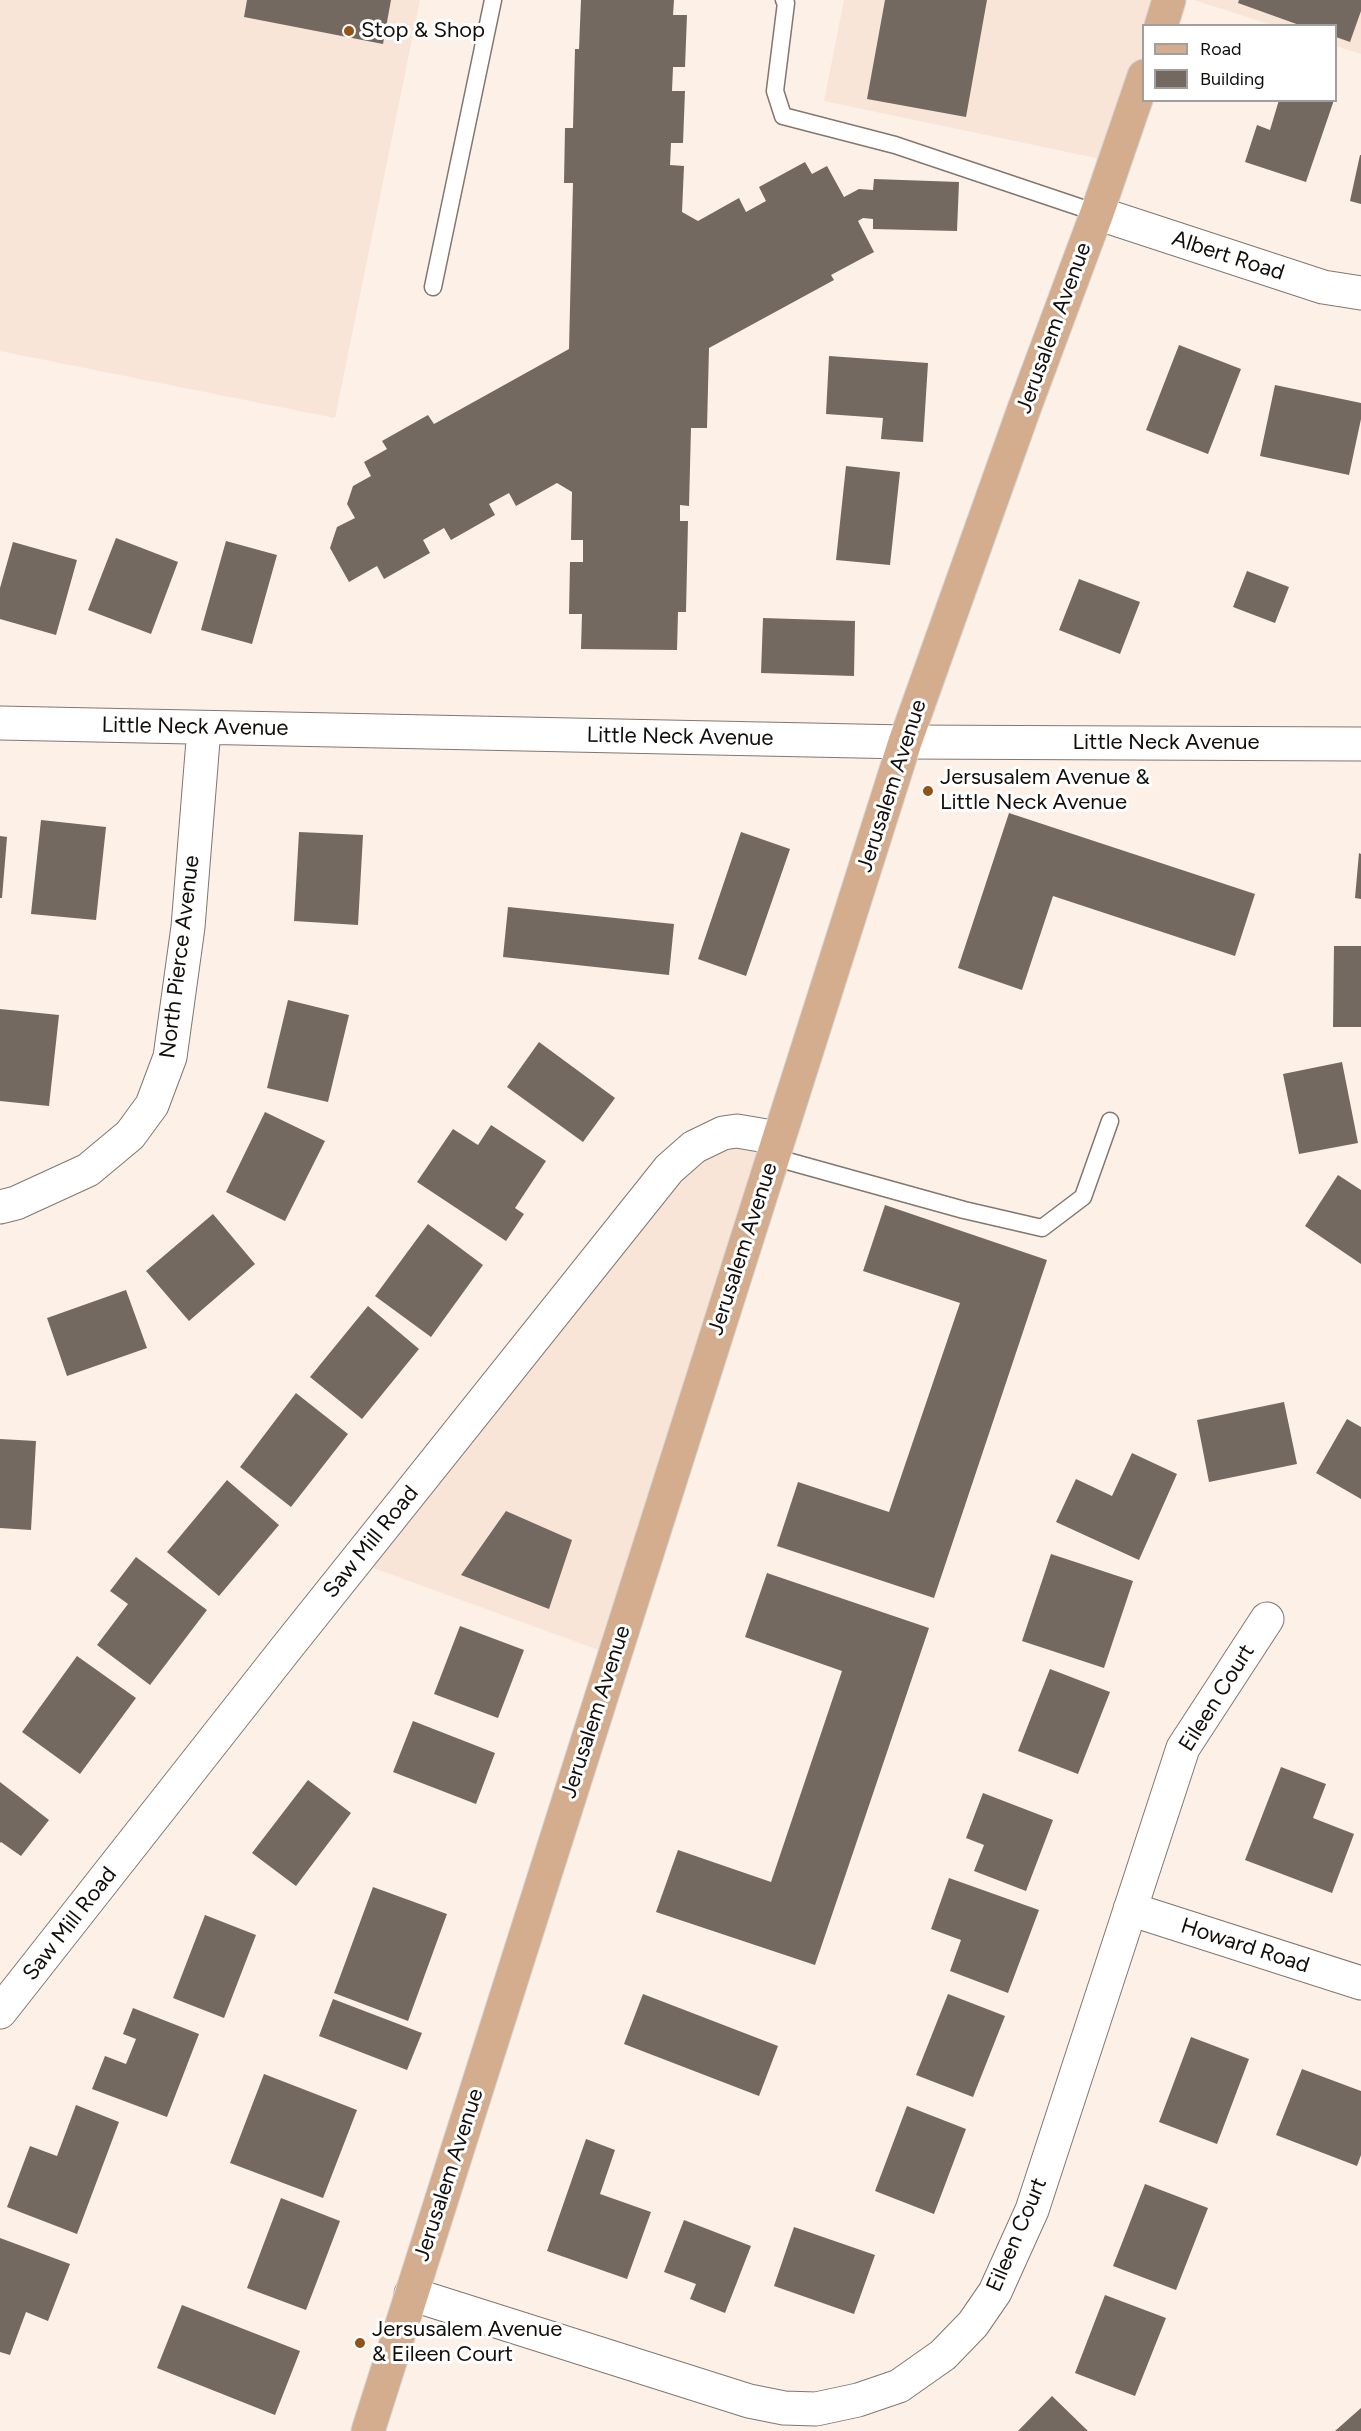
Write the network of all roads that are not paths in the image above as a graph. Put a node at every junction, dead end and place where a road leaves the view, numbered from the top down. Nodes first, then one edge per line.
1 (493, 0) edge
2 (784, 0) edge
3 (1169, 0) edge
4 (1162, 24) edge
5 (1142, 79) edge
6 (1096, 213) junction
7 (433, 287) dead end
8 (1361, 293) edge
9 (0, 723) edge
10 (204, 728) junction
11 (905, 742) junction
12 (1361, 744) edge
13 (1110, 1121) dead end
14 (775, 1147) junction
15 (0, 1207) edge
16 (1267, 1619) dead end
17 (1130, 1909) junction
18 (1361, 1983) edge
19 (0, 2013) edge
20 (411, 2294) junction
21 (817, 2420) edge
22 (368, 2431) edge

1 - 7 lane
2 - 6 lane
3 - 4 main road
5 - 6 main road, Jerusalem Avenue
6 - 8 street, Albert Road
6 - 11 main road, Jerusalem Avenue
9 - 10 street, Little Neck Avenue
10 - 11 street, Little Neck Avenue
10 - 15 street, North Pierce Avenue
11 - 12 street, Little Neck Avenue
11 - 14 main road, Jerusalem Avenue
13 - 14 lane
14 - 19 street, Saw Mill Road
14 - 20 main road, Jerusalem Avenue
16 - 17 street, Eileen Court
17 - 18 street, Howard Road
17 - 21 street, Eileen Court
20 - 21 street, Eileen Court
20 - 22 main road, Jerusalem Avenue

